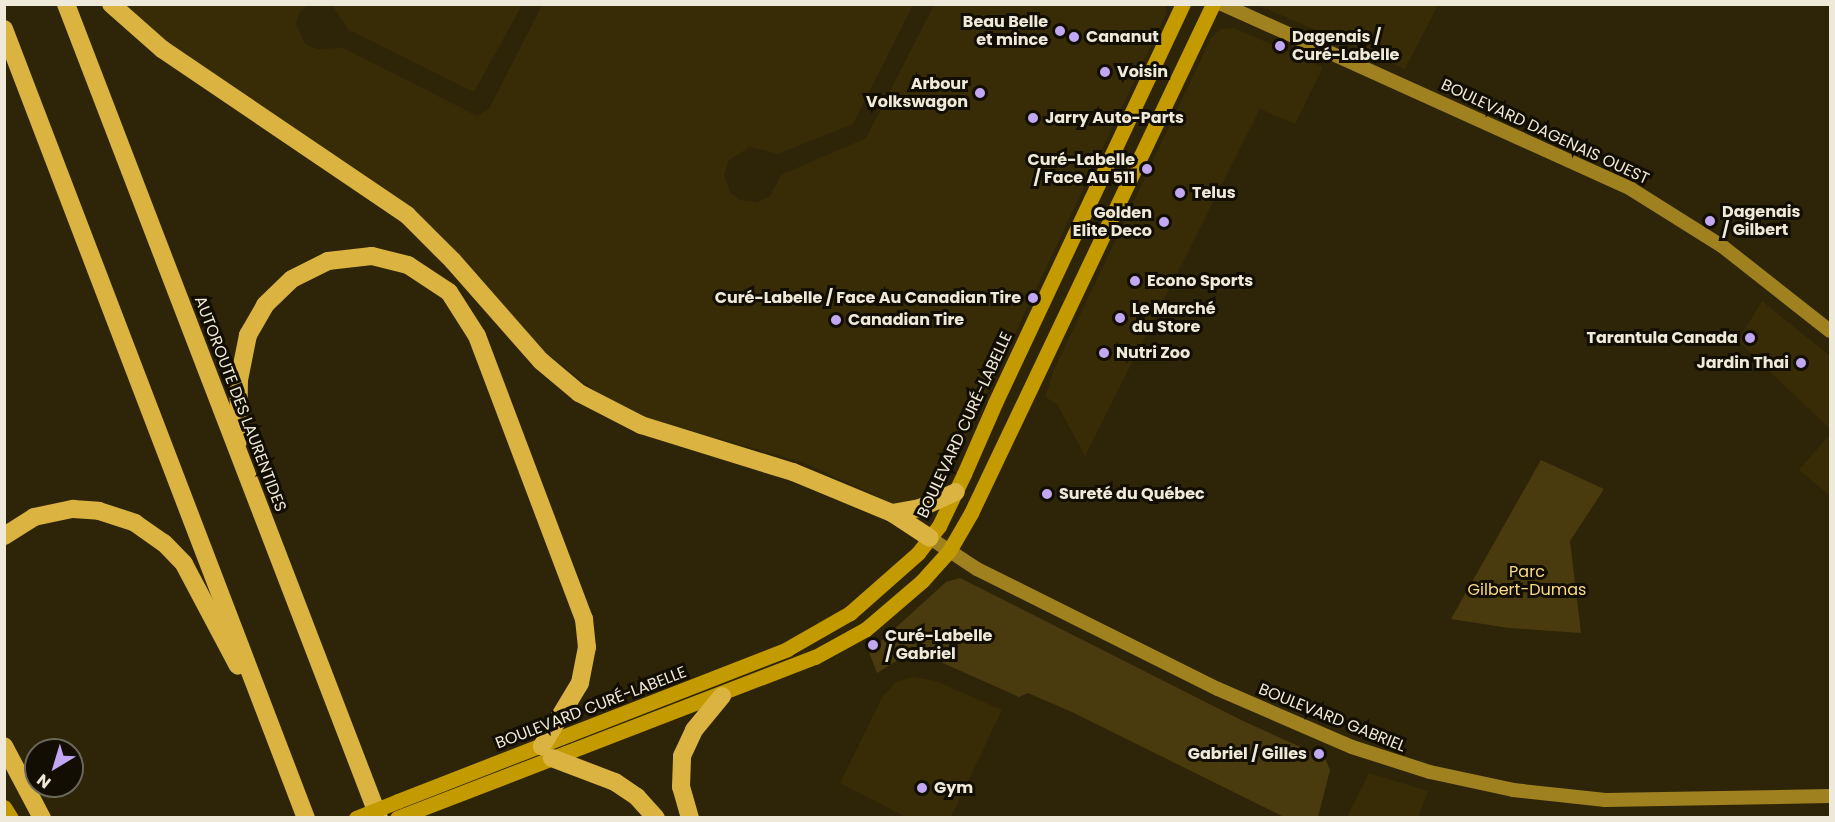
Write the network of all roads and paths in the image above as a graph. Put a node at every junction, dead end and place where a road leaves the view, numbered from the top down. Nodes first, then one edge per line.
1 (66, 4) edge
2 (111, 4) edge
3 (1184, 4) edge
4 (1213, 4) edge
5 (1222, 4) edge
6 (4, 29) edge
7 (1830, 331) edge
8 (238, 451) junction
9 (956, 492) junction
10 (892, 513) junction
11 (4, 536) edge
12 (930, 538) junction
13 (949, 551) junction
14 (722, 696) junction
15 (276, 739) junction
16 (4, 746) edge
17 (547, 752) junction
18 (1830, 796) edge
19 (4, 807) edge
20 (399, 811) edge
21 (11, 818) edge
22 (42, 818) edge
23 (306, 818) edge
24 (356, 818) edge
25 (379, 818) edge
26 (656, 818) edge
27 (690, 818) edge

1 - 8 highway, AUTOROUTE DES LAURENTIDES
2 - 10 highway
3 - 9 main road, BOULEVARD CURÉ-LABELLE
4 - 13 main road, BOULEVARD CURÉ-LABELLE
5 - 7 street, BOULEVARD DAGENAIS OUEST
6 - 15 highway
8 - 17 highway
8 - 25 highway, AUTOROUTE DES LAURENTIDES
9 - 10 highway
9 - 12 main road, BOULEVARD CURÉ-LABELLE
10 - 12 highway
11 - 15 highway
12 - 13 street, BOULEVARD GABRIEL
12 - 17 main road, BOULEVARD CURÉ-LABELLE
13 - 14 main road, BOULEVARD CURÉ-LABELLE
13 - 18 street, BOULEVARD GABRIEL
14 - 17 main road, BOULEVARD CURÉ-LABELLE
14 - 27 highway
15 - 23 highway
16 - 22 highway
17 - 20 main road, BOULEVARD CURÉ-LABELLE
17 - 26 highway
19 - 21 main road
20 - 24 main road, BOULEVARD CURÉ-LABELLE, bridge

